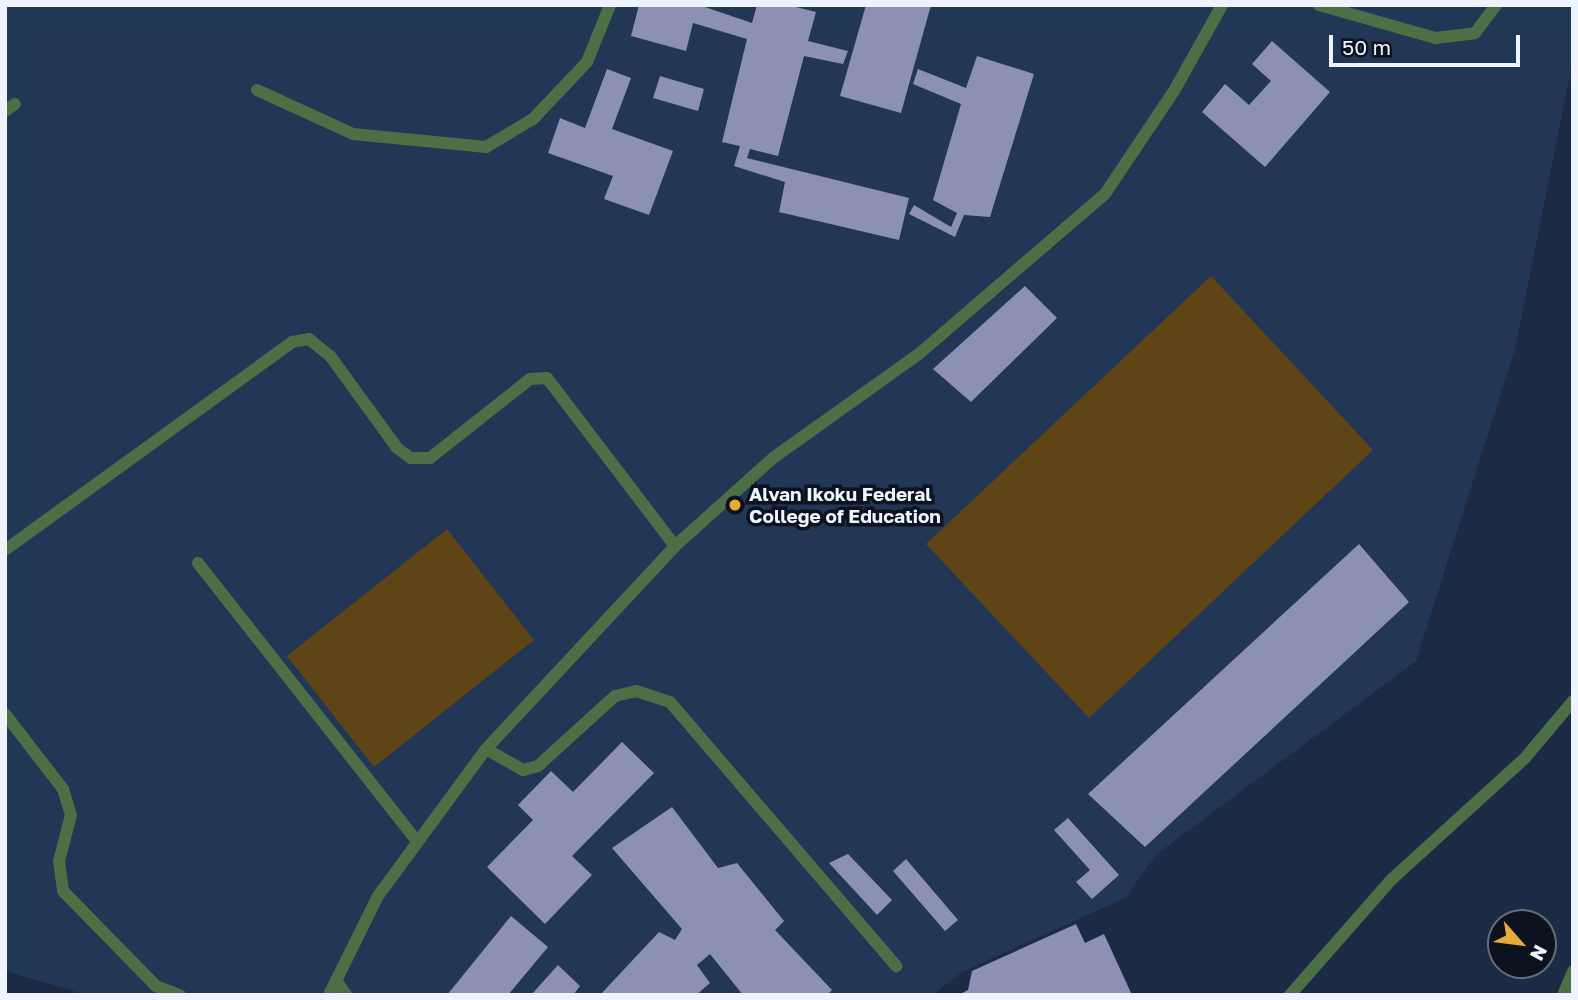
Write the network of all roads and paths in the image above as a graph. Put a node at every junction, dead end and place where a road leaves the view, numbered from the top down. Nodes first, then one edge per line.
1 (610, 5) edge
2 (1222, 5) edge
3 (1319, 5) edge
4 (1496, 5) edge
5 (257, 90) dead end
6 (675, 546) junction
7 (5, 550) edge
8 (198, 563) dead end
9 (1573, 701) edge
10 (5, 714) edge
11 (486, 749) junction
12 (415, 840) junction
13 (897, 966) dead end
14 (1573, 971) edge
15 (336, 980) junction
16 (180, 995) edge
17 (328, 995) edge
18 (346, 995) edge
19 (1290, 995) edge
20 (1563, 995) edge

1 - 5 lane
2 - 6 lane
3 - 4 lane
6 - 7 lane
6 - 11 lane
8 - 12 lane
9 - 19 lane
10 - 16 lane
11 - 12 lane
11 - 13 lane
12 - 15 lane
14 - 20 lane
15 - 17 lane
15 - 18 lane

